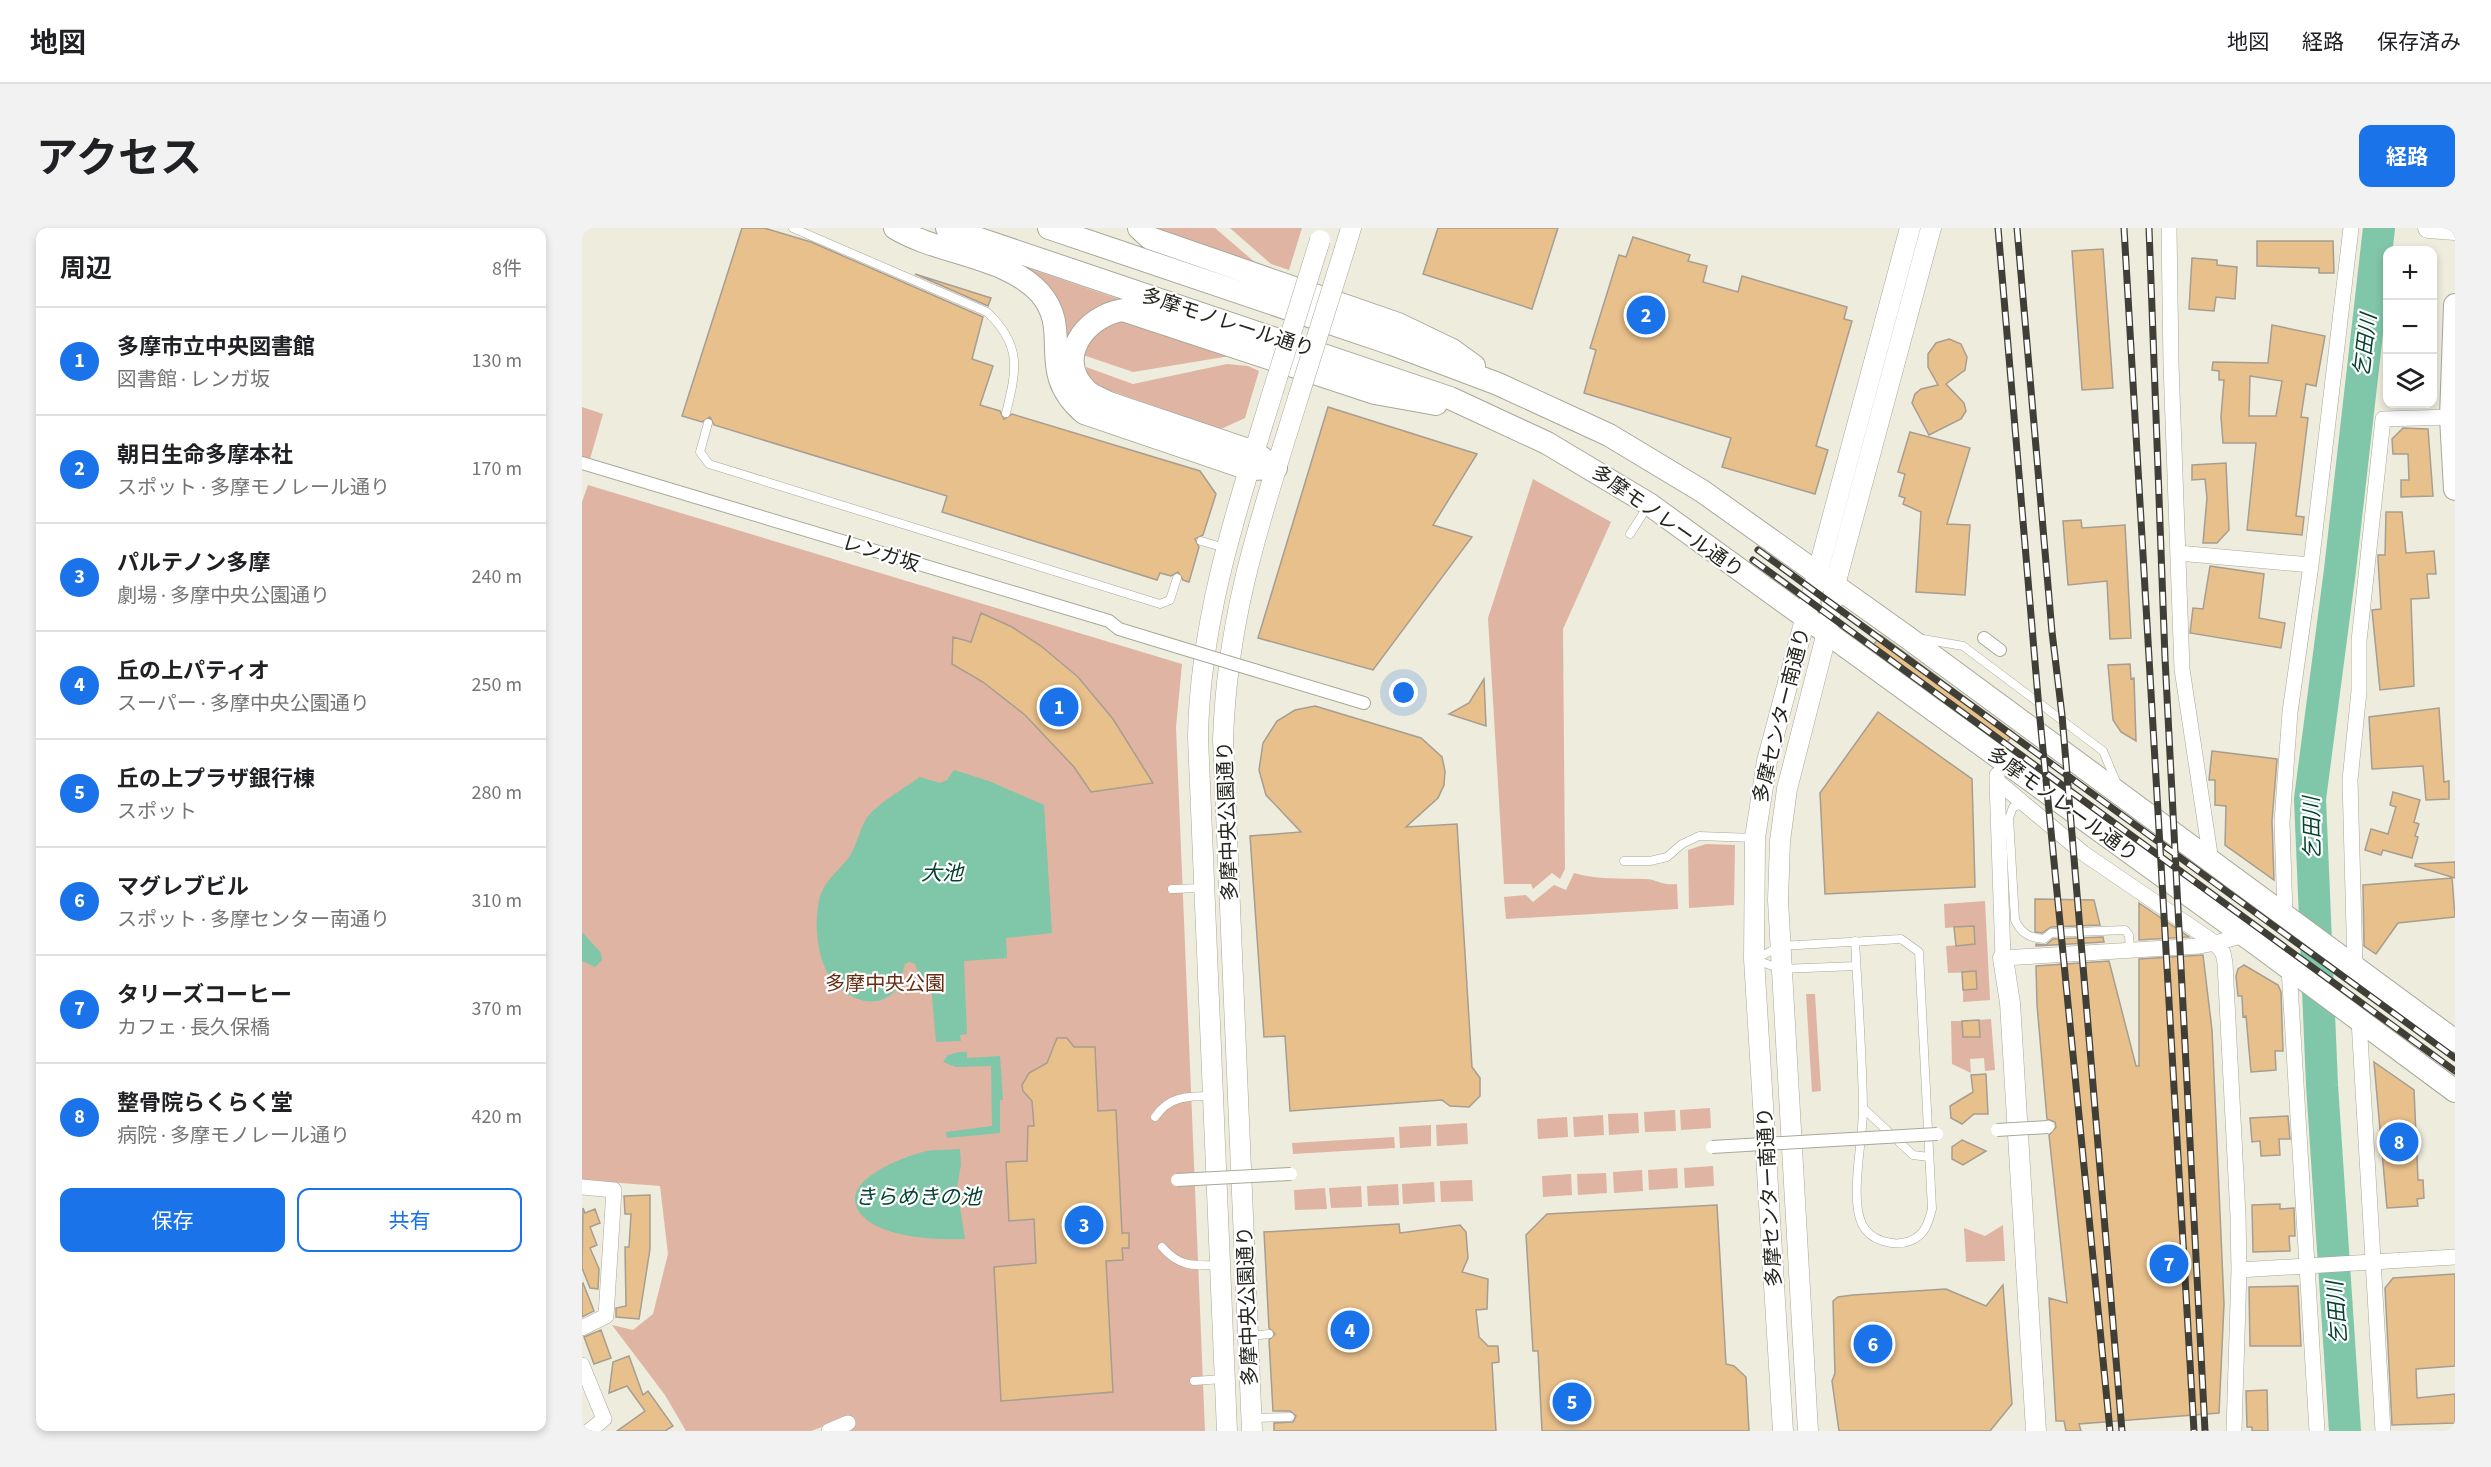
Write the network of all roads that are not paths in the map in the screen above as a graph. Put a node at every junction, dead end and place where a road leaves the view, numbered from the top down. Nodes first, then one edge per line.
1 (793, 228) edge
2 (895, 228) edge
3 (947, 228) edge
4 (1049, 228) edge
5 (1139, 228) edge
6 (1351, 228) edge
7 (1910, 228) edge
8 (1930, 228) edge
9 (2351, 228) edge
10 (2428, 228) edge
11 (2455, 230) edge
12 (2169, 231) edge
13 (1322, 234) edge
14 (2455, 305) edge
15 (1498, 384) junction
16 (1006, 412) dead end
17 (1485, 413) junction
18 (2451, 417) junction
19 (708, 423) dead end
20 (1252, 461) junction
21 (582, 463) edge
22 (1276, 468) junction
23 (2455, 489) edge
24 (1649, 504) junction
25 (1630, 534) dead end
26 (1201, 541) dead end
27 (1225, 548) junction
28 (2178, 553) junction
29 (2312, 565) junction
30 (1177, 578) dead end
31 (1826, 579) junction
32 (1805, 617) junction
33 (1827, 632) junction
34 (1984, 638) dead end
35 (2000, 650) dead end
36 (1364, 703) dead end
37 (1997, 756) junction
38 (1997, 781) junction
39 (2024, 804) junction
40 (1755, 838) junction
41 (1624, 861) dead end
42 (2211, 861) junction
43 (1204, 888) junction
44 (1172, 889) dead end
45 (2292, 920) junction
46 (2245, 935) junction
47 (1855, 941) junction
48 (2216, 943) junction
49 (1780, 946) junction
50 (2130, 951) junction
51 (2003, 958) junction
52 (1754, 959) junction
53 (2349, 963) junction
54 (1856, 966) junction
55 (1781, 969) junction
56 (2296, 973) junction
57 (2353, 1015) junction
58 (2455, 1041) edge
59 (2455, 1091) edge
60 (1213, 1096) junction
61 (1863, 1108) junction
62 (1155, 1117) dead end
63 (2048, 1127) dead end
64 (1997, 1130) dead end
65 (1937, 1134) dead end
66 (1712, 1147) dead end
67 (1929, 1157) junction
68 (1291, 1174) dead end
69 (1177, 1180) dead end
70 (582, 1187) edge
71 (1162, 1247) dead end
72 (2455, 1257) edge
73 (2366, 1262) junction
74 (1220, 1265) junction
75 (2313, 1265) junction
76 (2240, 1270) junction
77 (582, 1328) edge
78 (1269, 1334) dead end
79 (1248, 1336) junction
80 (582, 1365) edge
81 (1225, 1379) junction
82 (1194, 1381) dead end
83 (1290, 1417) dead end
84 (848, 1423) dead end
85 (1252, 1424) edge
86 (589, 1431) edge
87 (829, 1431) edge
88 (1227, 1431) edge
89 (1783, 1431) edge
90 (1808, 1431) edge
91 (2036, 1431) edge
92 (2234, 1431) edge
93 (2317, 1431) edge
94 (2383, 1431) edge

1 - 16 lane
2 - 20 main road
3 - 17 main road, 多摩モノレール通り
4 - 15 main road, 多摩モノレール通り
5 - 15 main road
6 - 22 street, 多摩中央公園通り, bridge
7 - 31 street, 多摩センター南通り
8 - 31 street, 多摩センター南通り
9 - 29 street
10 - 11 street
12 - 28 street
13 - 20 street, 多摩中央公園通り, bridge
14 - 18 main road
15 - 31 main road, 多摩モノレール通り
17 - 20 main road
17 - 24 main road, 多摩モノレール通り
18 - 23 main road
18 - 53 street
19 - 30 lane
20 - 22 main road
20 - 27 street, 多摩中央公園通り
21 - 36 street, レンガ坂, bridge
22 - 79 street, 多摩中央公園通り
24 - 25 lane
24 - 32 main road, 多摩モノレール通り
26 - 27 lane
27 - 43 street, 多摩中央公園通り
28 - 29 street
28 - 42 street
29 - 45 street
31 - 32 street, 多摩センター南通り
31 - 33 street, 多摩センター南通り
31 - 42 main road, 多摩モノレール通り
32 - 33 main road, 多摩モノレール通り
32 - 40 street, 多摩センター南通り
33 - 37 main road, 多摩モノレール通り
33 - 49 street, 多摩センター南通り
34 - 35 street
37 - 38 street
37 - 46 main road, 多摩モノレール通り
38 - 39 street
38 - 51 street
39 - 48 street
39 - 50 lane
40 - 41 lane
40 - 52 street, 多摩センター南通り
42 - 45 main road, 多摩モノレール通り
43 - 44 lane
43 - 60 street, 多摩中央公園通り
45 - 53 main road, 多摩モノレール通り
46 - 48 street
46 - 56 main road, 多摩モノレール通り
47 - 49 lane
47 - 54 lane
47 - 67 lane
48 - 50 street
48 - 76 street
49 - 52 lane
49 - 55 street, 多摩センター南通り
50 - 51 street
51 - 91 street
52 - 55 lane
52 - 89 street, 多摩センター南通り
53 - 58 main road
54 - 55 lane
54 - 61 lane
55 - 90 street, 多摩センター南通り
56 - 57 main road, 多摩モノレール通り
56 - 75 street
57 - 59 main road
57 - 73 street
60 - 62 lane
60 - 74 street, 多摩中央公園通り
61 - 67 lane
61 - 67 lane
63 - 64 street, bridge
65 - 66 street, bridge
68 - 69 street, bridge
70 - 77 street
71 - 74 lane
72 - 73 street
73 - 75 street
73 - 94 street
74 - 81 street, 多摩中央公園通り
75 - 76 street
75 - 93 street
76 - 92 street
78 - 79 lane
79 - 85 street, 多摩中央公園通り
80 - 86 street
81 - 82 lane
81 - 88 street, 多摩中央公園通り
83 - 85 lane
84 - 87 street

